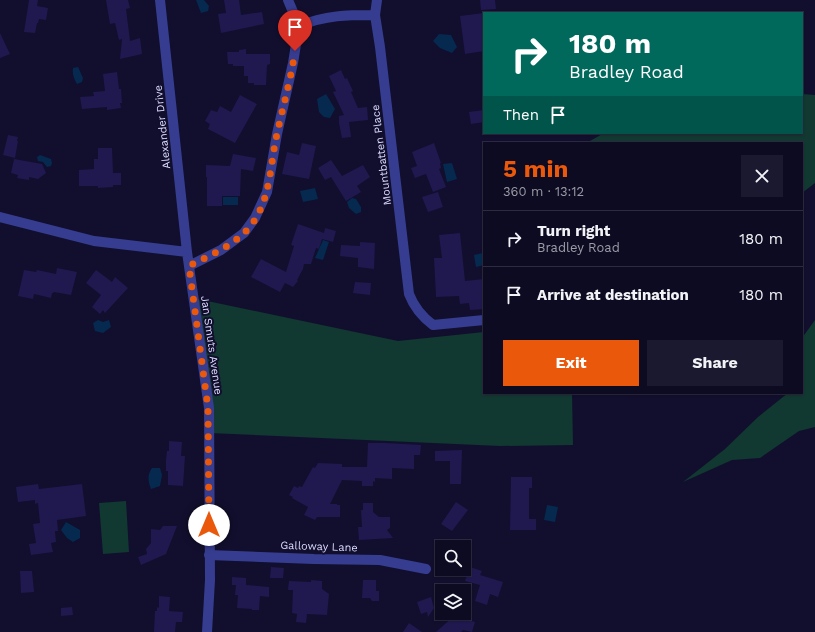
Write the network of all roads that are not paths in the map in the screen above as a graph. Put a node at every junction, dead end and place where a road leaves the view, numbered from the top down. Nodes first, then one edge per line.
1 (160, 0) edge
2 (288, 0) edge
3 (377, 0) edge
4 (375, 15) junction
5 (299, 26) junction
6 (0, 217) edge
7 (187, 252) junction
8 (189, 266) junction
9 (483, 320) edge
10 (209, 555) junction
11 (426, 569) dead end
12 (208, 632) edge

1 - 7 street, Alexander Drive
2 - 5 street
3 - 4 street, Mountbatten Place
4 - 5 street
4 - 9 street, Mountbatten Place
5 - 8 street
6 - 7 street
7 - 8 street, Jan Smuts Avenue
8 - 10 street, Jan Smuts Avenue
10 - 11 street, Galloway Lane
10 - 12 street, Jan Smuts Avenue

